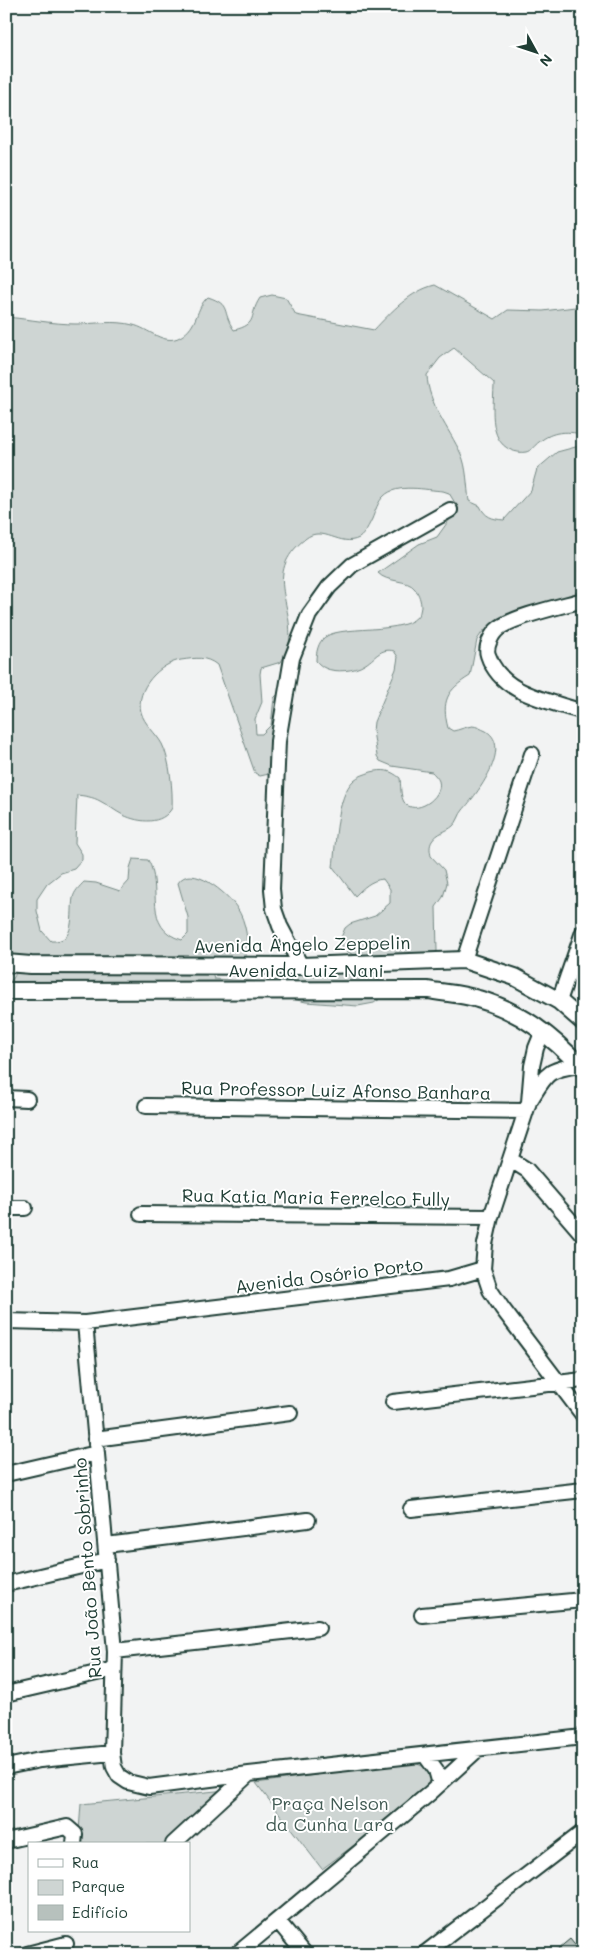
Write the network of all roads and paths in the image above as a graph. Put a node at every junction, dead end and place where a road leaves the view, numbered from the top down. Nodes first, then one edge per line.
1 (450, 510) dead end
2 (583, 600) edge
3 (583, 712) edge
4 (532, 754) dead end
5 (583, 932) edge
6 (464, 960) junction
7 (6, 963) edge
8 (301, 966) junction
9 (6, 991) edge
10 (559, 1001) junction
11 (583, 1022) edge
12 (543, 1031) junction
13 (581, 1067) edge
14 (6, 1098) edge
15 (27, 1099) dead end
16 (146, 1106) dead end
17 (528, 1107) junction
18 (511, 1160) junction
19 (6, 1208) edge
20 (25, 1208) dead end
21 (141, 1214) dead end
22 (491, 1217) junction
23 (583, 1235) edge
24 (483, 1269) junction
25 (6, 1321) edge
26 (84, 1323) junction
27 (583, 1380) edge
28 (559, 1383) junction
29 (393, 1402) dead end
30 (290, 1413) dead end
31 (583, 1415) edge
32 (96, 1446) junction
33 (6, 1474) edge
34 (583, 1490) edge
35 (411, 1509) dead end
36 (308, 1520) dead end
37 (106, 1545) junction
38 (107, 1560) junction
39 (6, 1584) edge
40 (583, 1600) edge
41 (422, 1615) dead end
42 (318, 1628) dead end
43 (115, 1651) junction
44 (114, 1669) junction
45 (6, 1694) edge
46 (583, 1738) edge
47 (478, 1749) junction
48 (112, 1753) junction
49 (425, 1755) junction
50 (6, 1767) edge
51 (249, 1774) junction
52 (440, 1784) junction
53 (583, 1832) edge
54 (6, 1840) edge
55 (74, 1842) edge
56 (175, 1842) edge
57 (278, 1921) junction
58 (66, 1943) edge
59 (27, 1954) edge
60 (237, 1954) edge
61 (305, 1954) edge
62 (424, 1954) edge

1 - 8 street
2 - 3 street
4 - 6 street
5 - 10 street
6 - 8 street, Avenida Ângelo Zeppelin
6 - 10 street, Avenida Ângelo Zeppelin
7 - 8 street, Avenida Ângelo Zeppelin
9 - 12 street, Avenida Luiz Nani
10 - 11 street, Avenida Ângelo Zeppelin
12 - 13 street, Avenida Luiz Nani
12 - 17 street
13 - 17 street
14 - 15 street
16 - 17 street, Rua Professor Luiz Afonso Banhara
17 - 18 street
18 - 22 street
18 - 23 street
19 - 20 street
21 - 22 street, Rua Katia Maria Ferrelco Fully
22 - 24 street
24 - 26 street, Avenida Osório Porto
24 - 28 street
25 - 26 street, Avenida Osório Porto
26 - 32 street, Rua João Bento Sobrinho
27 - 28 street
28 - 29 street
28 - 31 street
30 - 32 street
32 - 33 street
32 - 37 street, Rua João Bento Sobrinho
34 - 35 street
36 - 37 street
37 - 38 street, Rua João Bento Sobrinho
38 - 39 street
38 - 43 street, Rua João Bento Sobrinho
40 - 41 street
42 - 43 street
43 - 44 street, Rua João Bento Sobrinho
44 - 45 street
44 - 48 street, Rua João Bento Sobrinho
46 - 47 street
47 - 49 street
47 - 52 street
48 - 50 street
48 - 51 street, Rua João Bento Sobrinho
49 - 51 street
49 - 52 street
51 - 56 street
52 - 57 street
53 - 62 street
54 - 55 street
57 - 60 street
57 - 61 street
58 - 59 street

